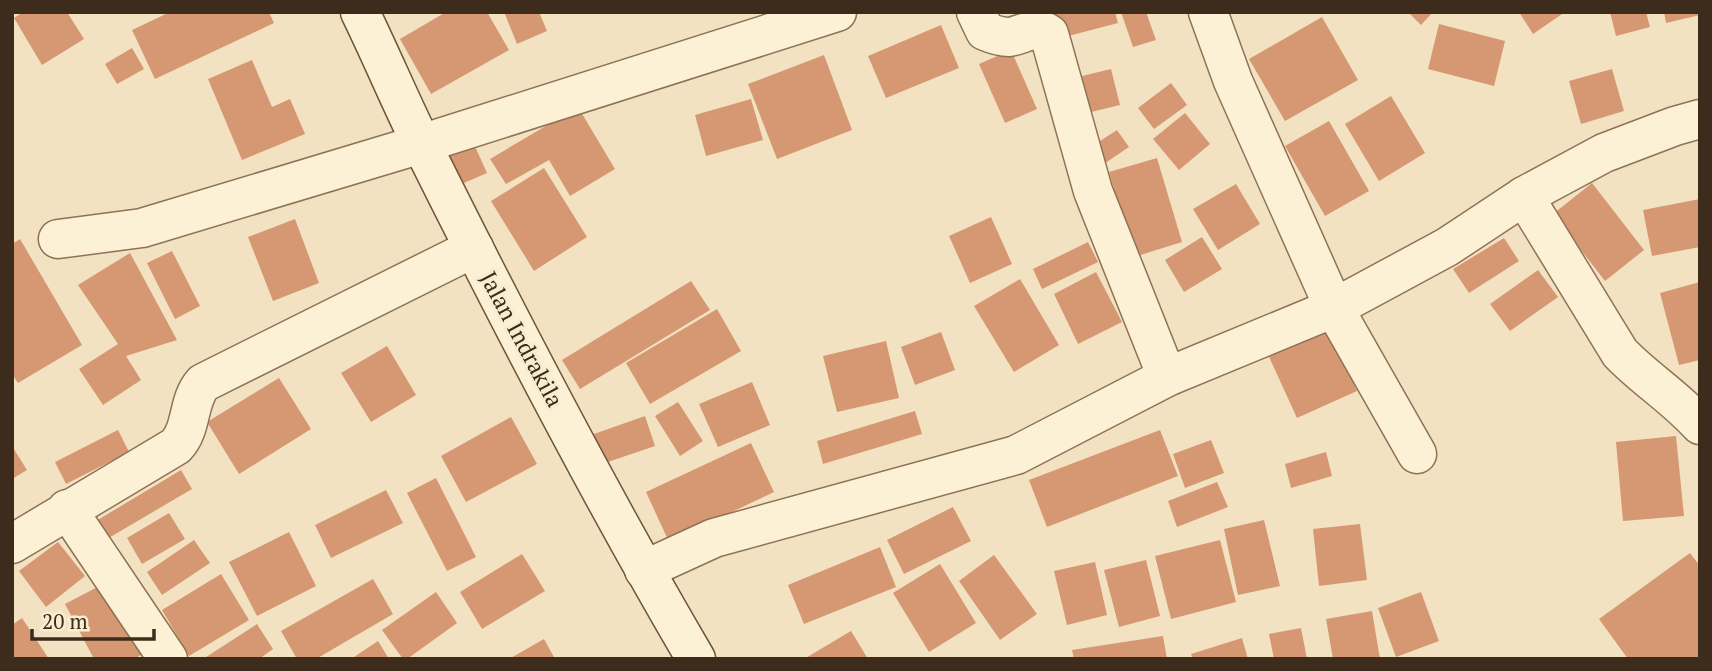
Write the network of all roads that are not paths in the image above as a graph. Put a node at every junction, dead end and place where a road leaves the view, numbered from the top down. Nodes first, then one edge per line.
1 (360, 12) edge
2 (836, 12) edge
3 (976, 12) edge
4 (1208, 12) edge
5 (1700, 119) edge
6 (421, 144) junction
7 (1524, 196) junction
8 (58, 239) dead end
9 (474, 248) junction
10 (1334, 308) junction
11 (1167, 377) junction
12 (1700, 425) edge
13 (1417, 454) dead end
14 (67, 509) junction
15 (12, 544) edge
16 (644, 570) junction
17 (168, 659) edge
18 (696, 659) edge

1 - 6 street, Jalan Indrakila
2 - 6 street
3 - 11 street
4 - 10 street
5 - 7 street
6 - 8 street
6 - 9 street, Jalan Indrakila
7 - 10 street
7 - 12 street
9 - 14 street
9 - 16 street, Jalan Indrakila
10 - 11 street
10 - 13 street
11 - 16 street
14 - 15 street
14 - 17 street
16 - 18 street, Jalan Indrakila

